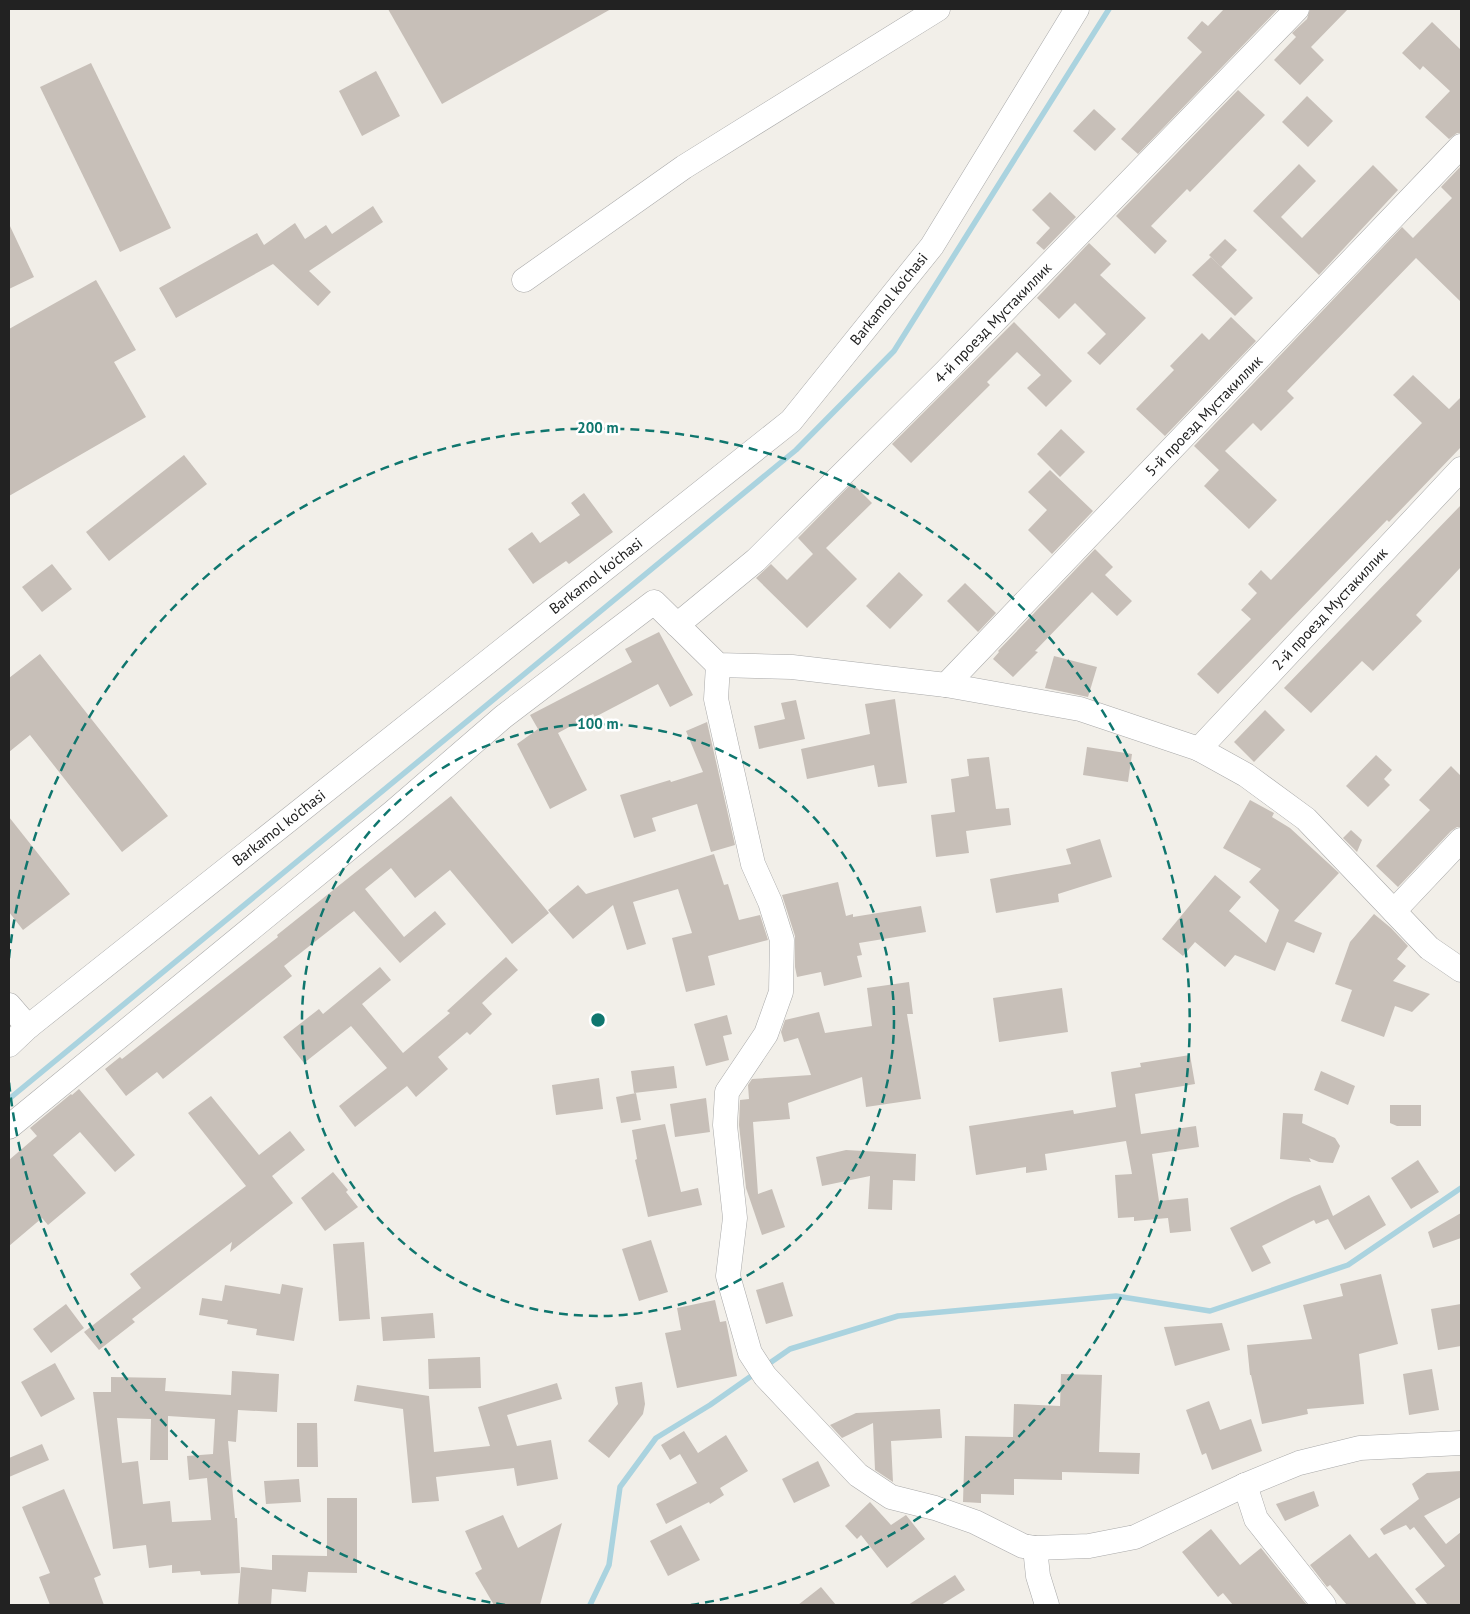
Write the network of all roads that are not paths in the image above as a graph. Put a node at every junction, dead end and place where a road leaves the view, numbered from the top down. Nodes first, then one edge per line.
1 (938, 9) edge
2 (1077, 9) edge
3 (1297, 9) edge
4 (1461, 146) edge
5 (524, 280) dead end
6 (1461, 469) edge
7 (677, 625) junction
8 (718, 665) junction
9 (946, 685) junction
10 (1199, 749) junction
11 (1461, 840) edge
12 (1394, 911) junction
13 (1461, 970) edge
14 (9, 1005) edge
15 (28, 1027) junction
16 (9, 1045) edge
17 (9, 1126) edge
18 (1461, 1443) edge
19 (1245, 1485) junction
20 (1035, 1548) junction
21 (1047, 1605) edge
22 (1324, 1605) edge

1 - 5 street
2 - 15 street, Barkamol ko'chasi
3 - 7 street, 4-й проезд Мустакиллик
4 - 9 street, 5-й проезд Мустакиллик
6 - 10 street, 2-й проезд Мустакиллик
7 - 8 street
7 - 17 street
8 - 9 street
8 - 20 street
9 - 10 street
10 - 12 street
11 - 12 street
12 - 13 street
14 - 15 street
15 - 16 street, Barkamol ko'chasi
18 - 19 street
19 - 20 street
19 - 22 street
20 - 21 street

